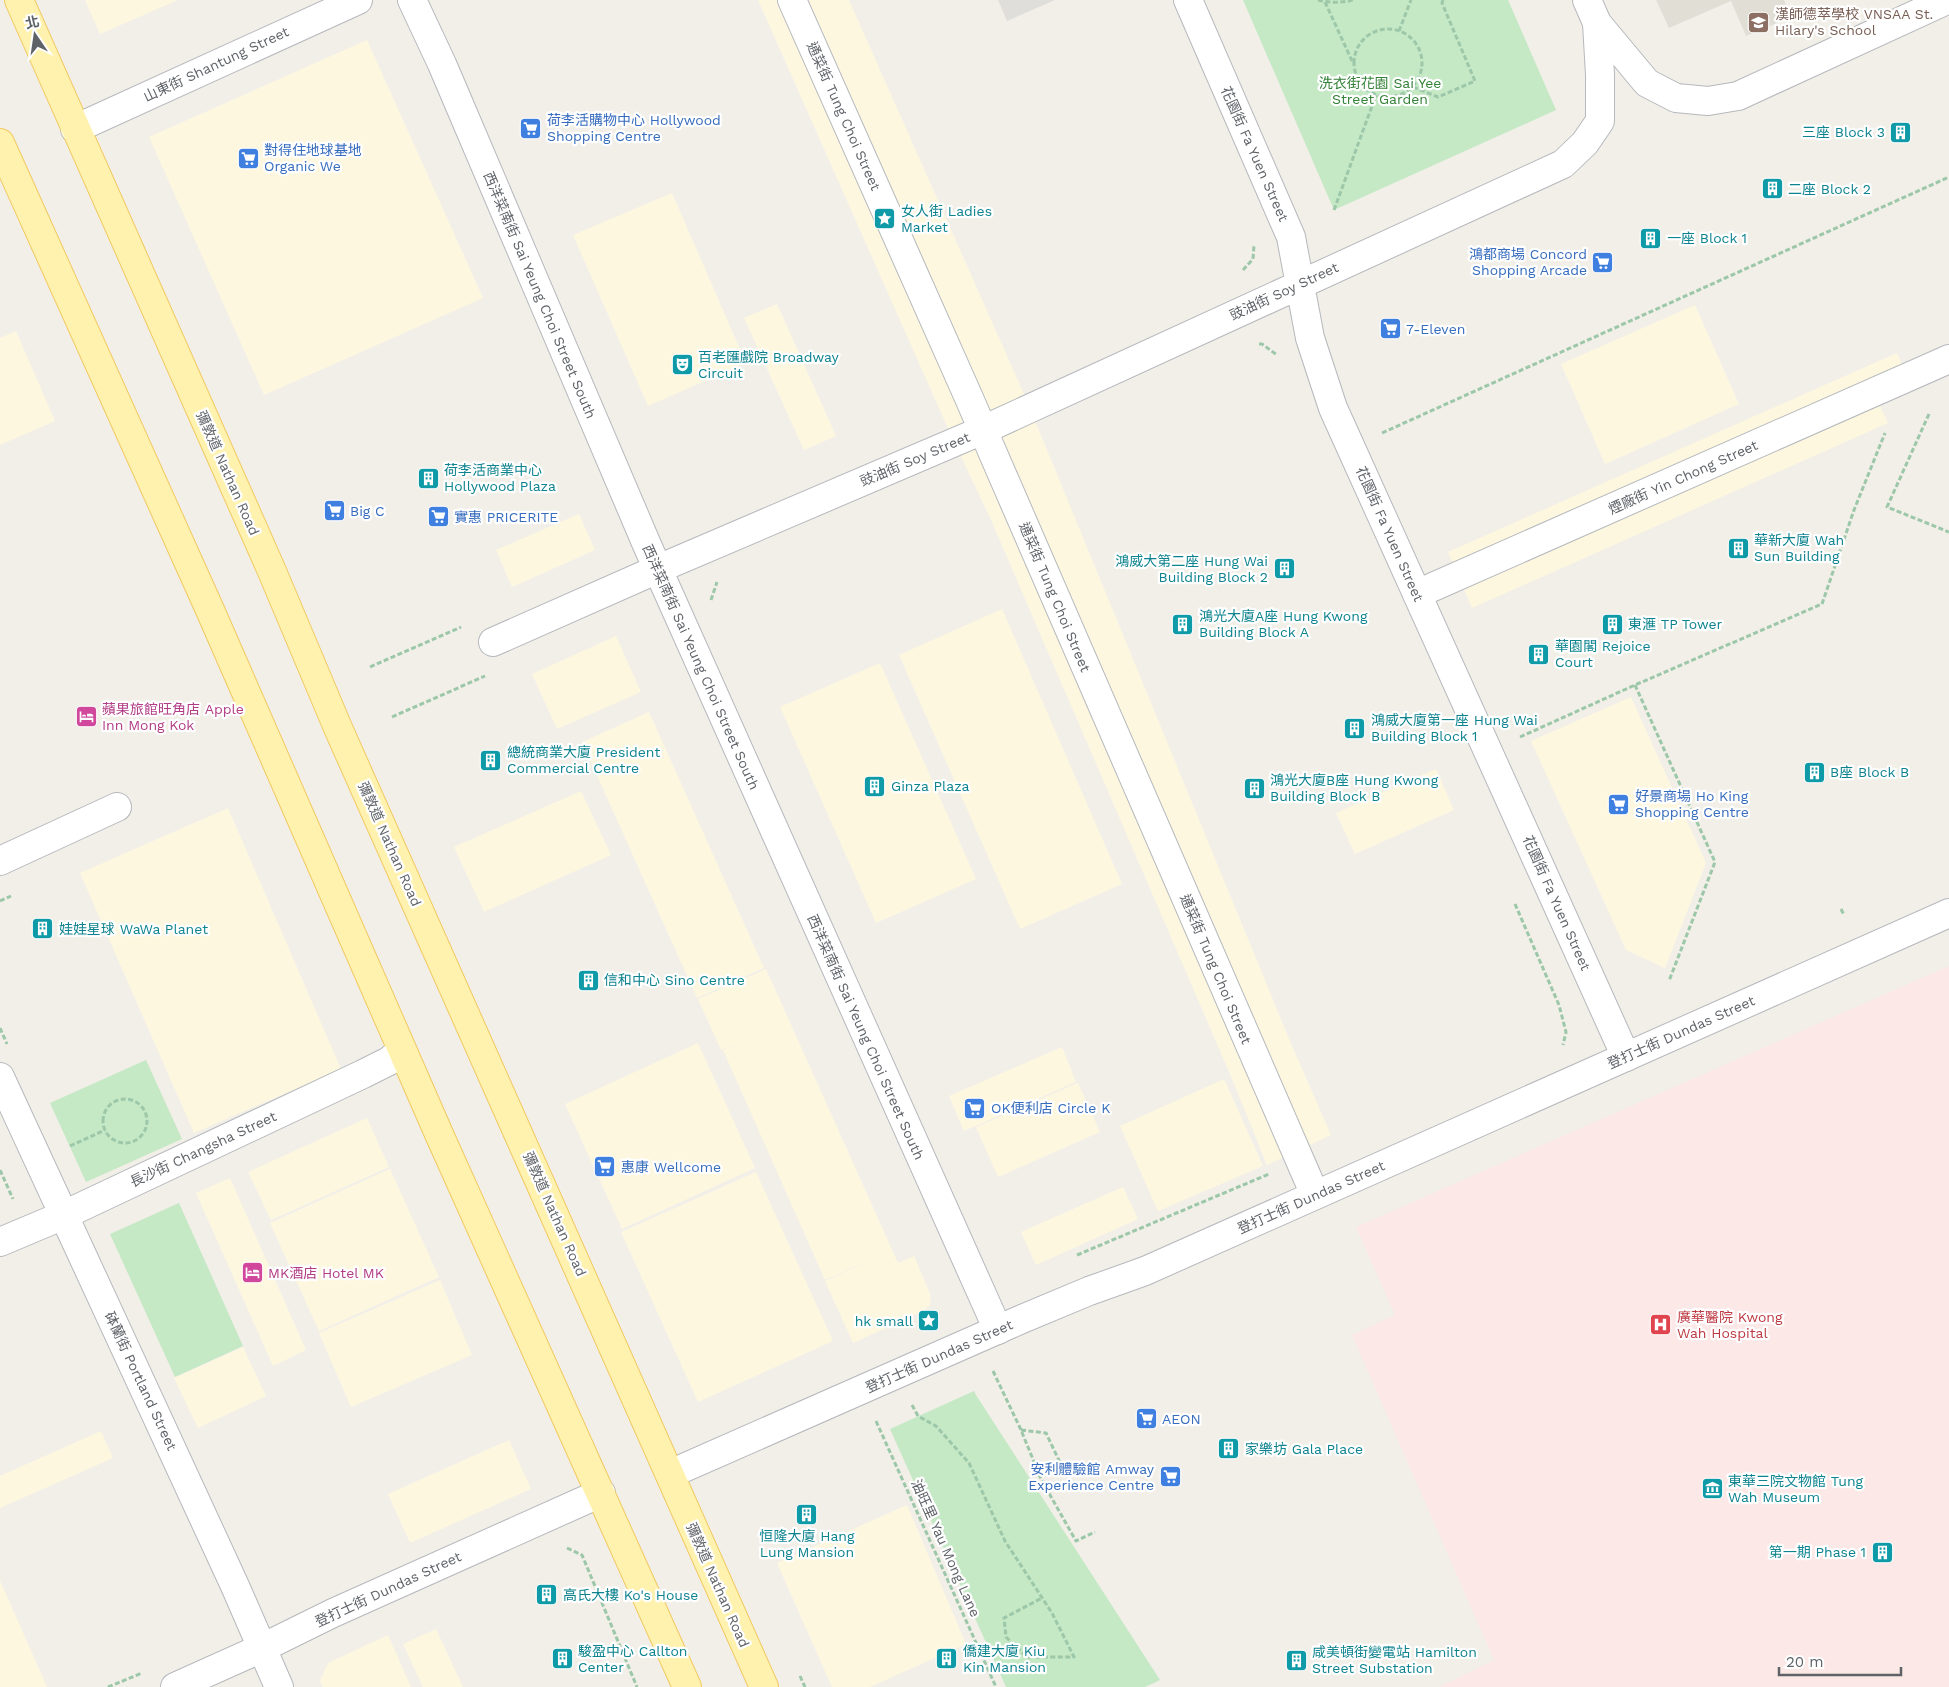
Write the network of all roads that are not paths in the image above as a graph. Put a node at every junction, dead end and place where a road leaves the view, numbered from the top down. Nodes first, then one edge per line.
1 (19, 0) edge
2 (358, 0) edge
3 (412, 0) edge
4 (792, 0) edge
5 (1188, 0) edge
6 (1947, 0) edge
7 (1592, 11) edge
8 (75, 129) junction
9 (0, 142) edge
10 (0, 176) edge
11 (22, 193) junction
12 (1300, 283) junction
13 (1949, 359) edge
14 (983, 430) junction
15 (658, 569) junction
16 (1417, 594) junction
17 (493, 642) dead end
18 (117, 807) dead end
19 (0, 861) edge
20 (1949, 913) edge
21 (402, 1050) junction
22 (1626, 1057) junction
23 (0, 1077) edge
24 (1315, 1195) junction
25 (64, 1215) junction
26 (0, 1242) edge
27 (998, 1330) junction
28 (670, 1474) junction
29 (601, 1493) junction
30 (262, 1648) junction
31 (176, 1687) edge
32 (279, 1687) edge
33 (688, 1687) edge
34 (764, 1687) edge

1 - 8 main road, 彌敦道 Nathan Road
2 - 8 street, 山東街 Shantung Street
3 - 15 street, 西洋菜南街 Sai Yeung Choi Street South
4 - 14 street, 通菜街 Tung Choi Street
5 - 12 street, 花園街 Fa Yuen Street
6 - 7 street, 豉油街 Soy Street
7 - 12 street, 豉油街 Soy Street
8 - 28 main road, 彌敦道 Nathan Road
9 - 11 main road
10 - 11 street
11 - 21 main road
12 - 14 street, 豉油街 Soy Street
12 - 16 street, 花園街 Fa Yuen Street
13 - 16 street, 煙廠街 Yin Chong Street
14 - 15 street, 豉油街 Soy Street
14 - 24 street, 通菜街 Tung Choi Street
15 - 17 street, 豉油街 Soy Street
15 - 27 street, 西洋菜南街 Sai Yeung Choi Street South
16 - 22 street, 花園街 Fa Yuen Street
18 - 19 street
20 - 22 street, 登打士街 Dundas Street
21 - 25 street, 長沙街 Changsha Street
21 - 29 main road
22 - 24 street, 登打士街 Dundas Street
23 - 25 street, 砵蘭街 Portland Street
24 - 27 street, 登打士街 Dundas Street
25 - 26 street, 長沙街 Changsha Street
25 - 30 street, 砵蘭街 Portland Street
27 - 28 street, 登打士街 Dundas Street
28 - 34 main road, 彌敦道 Nathan Road
29 - 30 street, 登打士街 Dundas Street
29 - 33 main road
30 - 31 street, 登打士街 Dundas Street
30 - 32 street, 砵蘭街 Portland Street

